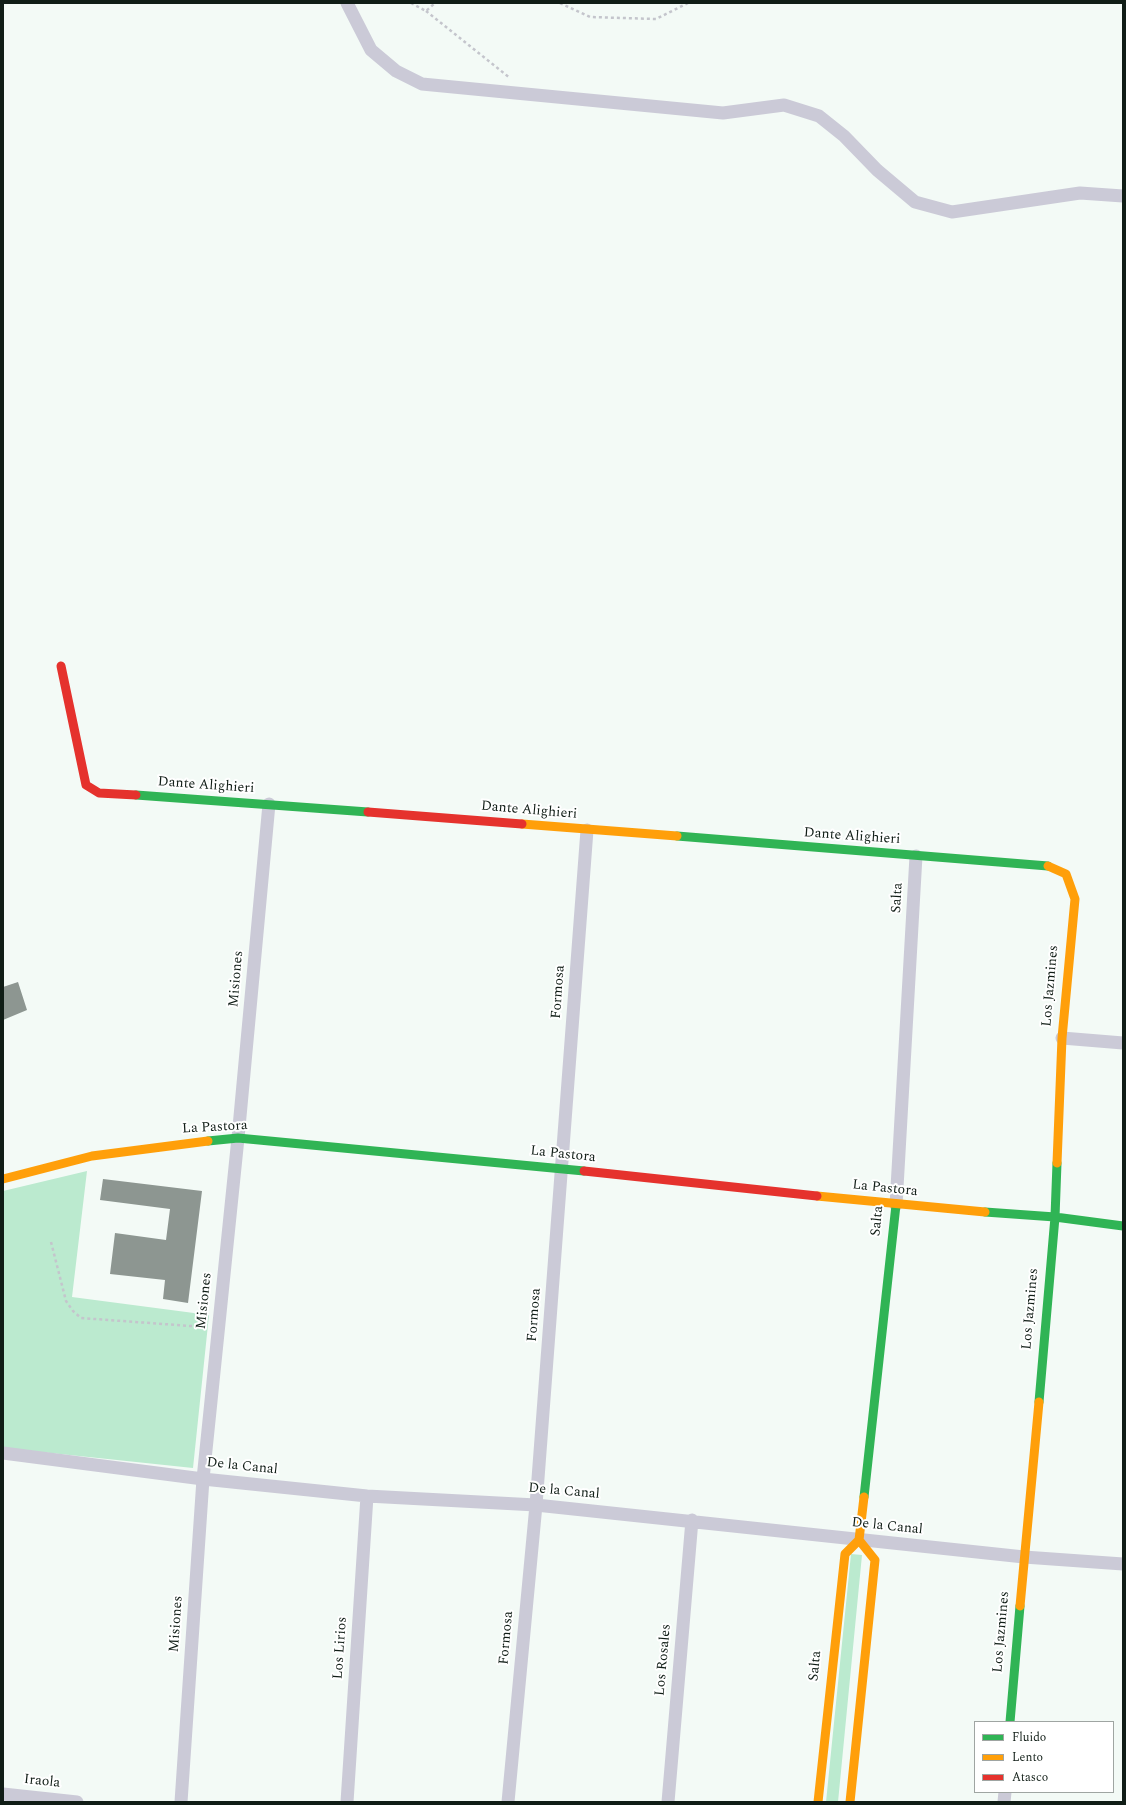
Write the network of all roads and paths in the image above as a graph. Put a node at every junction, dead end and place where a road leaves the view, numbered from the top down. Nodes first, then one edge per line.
1 (347, 3) edge
2 (410, 3) edge
3 (435, 3) edge
4 (560, 3) edge
5 (688, 3) edge
6 (426, 11) junction
7 (512, 79) dead end
8 (1123, 196) edge
9 (61, 666) dead end
10 (269, 804) junction
11 (587, 830) junction
12 (916, 856) junction
13 (1074, 899) joint
14 (1062, 1038) junction
15 (1123, 1043) edge
16 (238, 1138) junction
17 (562, 1169) junction
18 (3, 1179) edge
19 (896, 1205) junction
20 (1055, 1218) junction
21 (1123, 1226) edge
22 (52, 1242) dead end
23 (219, 1328) junction
24 (3, 1453) edge
25 (203, 1479) junction
26 (367, 1496) junction
27 (536, 1505) junction
28 (692, 1520) junction
29 (859, 1540) junction
30 (1024, 1557) junction
31 (1123, 1564) edge
32 (1010, 1721) edge
33 (3, 1794) edge
34 (77, 1802) edge
35 (181, 1802) edge
36 (346, 1802) edge
37 (508, 1802) edge
38 (668, 1802) edge
39 (818, 1802) edge
40 (850, 1802) edge

1 - 8 street
2 - 6 path
3 - 6 path
4 - 5 path
6 - 7 path
9 - 10 street, Dante Alighieri
10 - 11 street, Dante Alighieri
10 - 16 street, Misiones
11 - 12 street, Dante Alighieri
11 - 17 street, Formosa
12 - 13 street, Dante Alighieri
12 - 19 street, Salta
13 - 14 street, Los Jazmines
14 - 15 street
14 - 20 street, Los Jazmines
16 - 17 street, La Pastora
16 - 18 street, La Pastora
16 - 23 street, Misiones
17 - 19 street, La Pastora
17 - 27 street, Formosa
19 - 20 street, La Pastora
19 - 29 street, Salta
20 - 21 street, La Pastora
20 - 30 street, Los Jazmines
22 - 23 path
23 - 25 street, Misiones
24 - 25 street, De la Canal
25 - 26 street, De la Canal
25 - 35 street, Misiones
26 - 27 street, De la Canal
26 - 36 street, Los Lirios
27 - 28 street, De la Canal
27 - 37 street, Formosa
28 - 29 street, De la Canal
28 - 38 street, Los Rosales
29 - 30 street, De la Canal
29 - 39 street, Salta
29 - 40 street
30 - 31 street, De la Canal
30 - 32 street, Los Jazmines
33 - 34 street, Iraola

